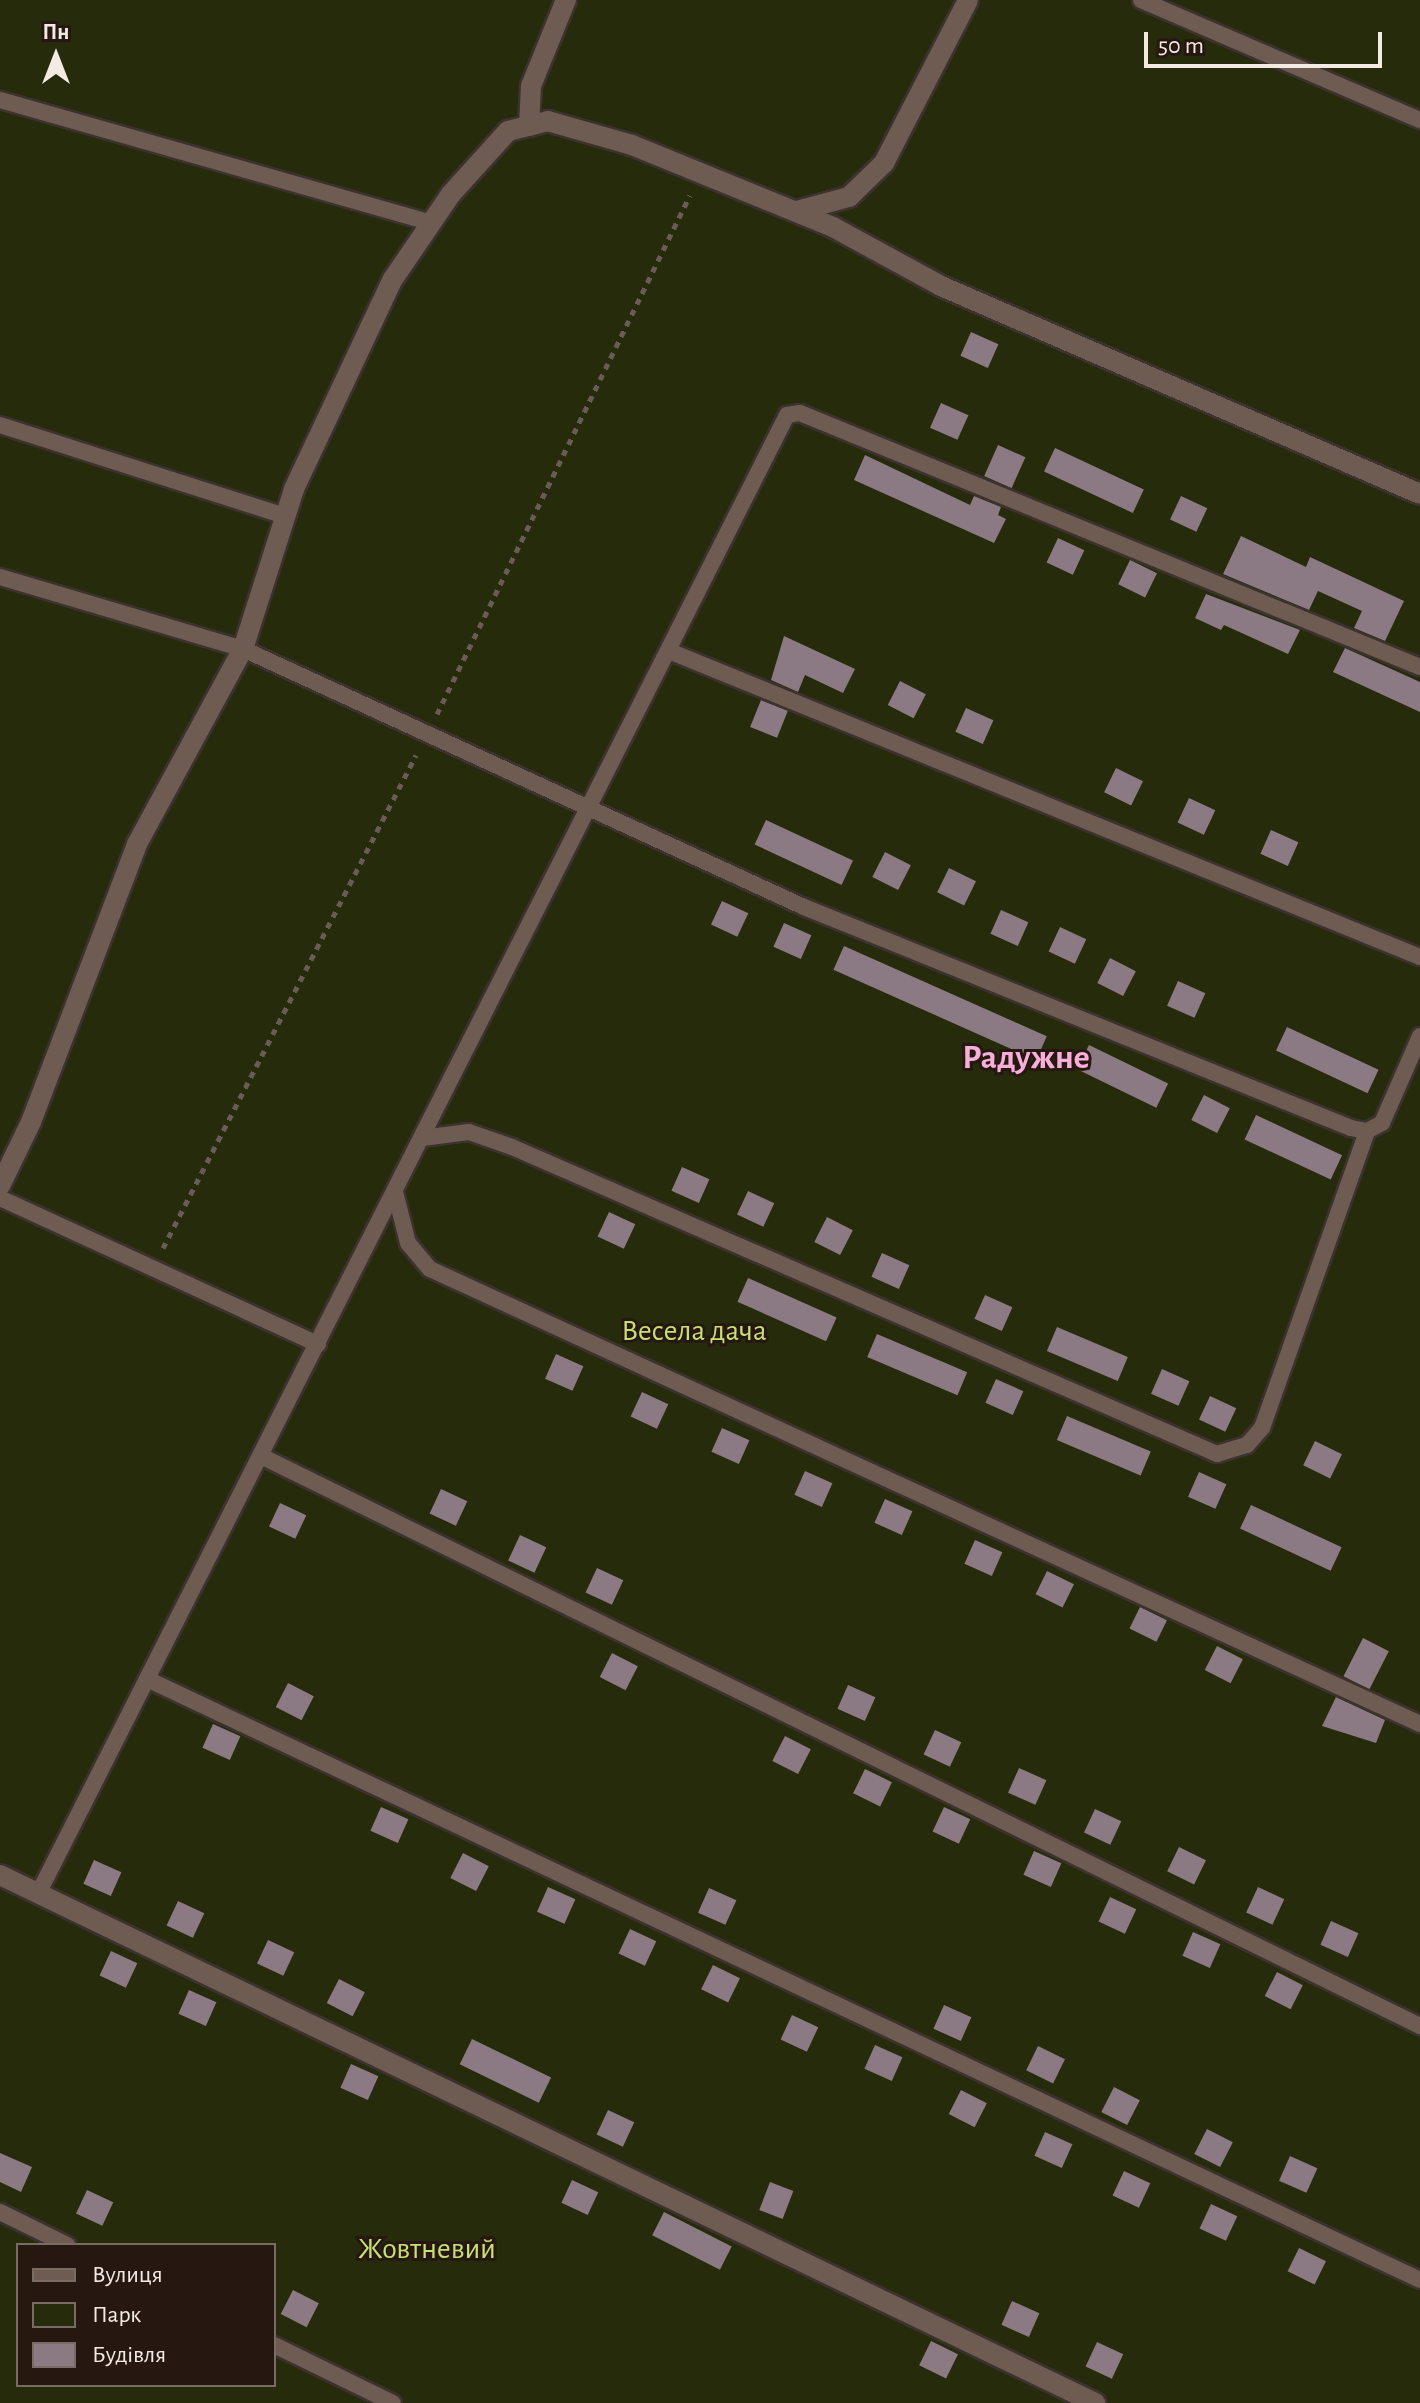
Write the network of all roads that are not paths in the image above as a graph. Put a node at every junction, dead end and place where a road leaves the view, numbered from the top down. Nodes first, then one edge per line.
1 (566, 0) edge
2 (968, 0) edge
3 (1141, 0) edge
4 (0, 100) edge
5 (1420, 120) edge
6 (529, 126) junction
7 (793, 211) junction
8 (431, 223) junction
9 (0, 425) edge
10 (1420, 494) edge
11 (285, 516) junction
12 (0, 577) edge
13 (243, 649) junction
14 (669, 651) junction
15 (1420, 667) edge
16 (590, 809) junction
17 (1420, 957) edge
18 (1420, 1036) edge
19 (1367, 1131) junction
20 (422, 1138) junction
21 (0, 1186) edge
22 (395, 1192) junction
23 (0, 1198) edge
24 (318, 1344) junction
25 (261, 1456) junction
26 (147, 1679) junction
27 (1420, 1724) edge
28 (0, 1875) edge
29 (38, 1894) junction
30 (1420, 2026) edge
31 (0, 2212) edge
32 (63, 2243) edge
33 (1420, 2280) edge
34 (276, 2346) edge
35 (393, 2403) edge
36 (1095, 2403) edge

1 - 6 street
2 - 7 street
3 - 5 lane
4 - 8 lane
6 - 7 street
6 - 8 street
7 - 10 street
8 - 11 street
9 - 11 lane
11 - 13 street
12 - 13 lane
13 - 16 lane
13 - 21 street
14 - 15 lane
14 - 16 lane
14 - 17 lane
16 - 19 lane
16 - 20 lane
18 - 19 lane
19 - 20 lane
20 - 22 lane
22 - 24 lane
22 - 27 lane
23 - 24 lane
24 - 25 lane
25 - 26 lane
25 - 30 lane
26 - 29 lane
26 - 33 lane
28 - 29 street
29 - 36 street
31 - 32 lane
34 - 35 lane

